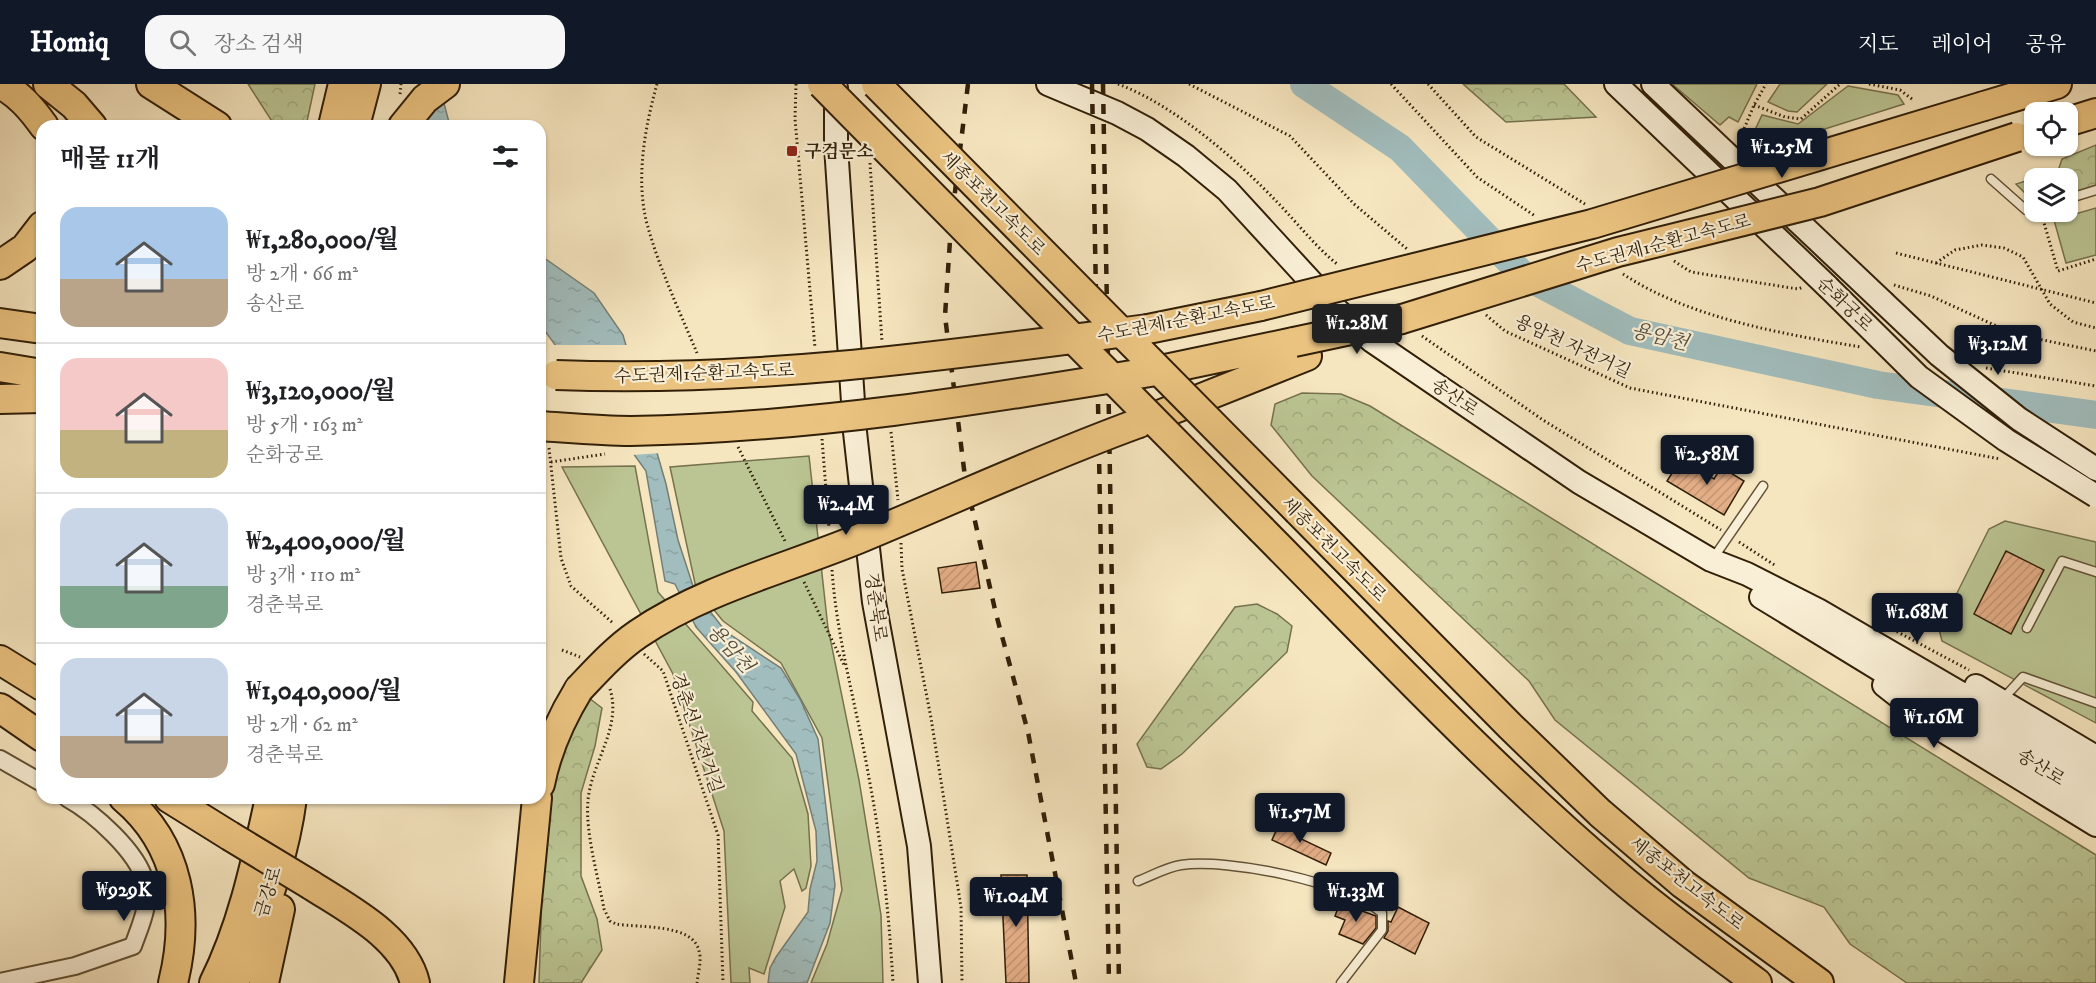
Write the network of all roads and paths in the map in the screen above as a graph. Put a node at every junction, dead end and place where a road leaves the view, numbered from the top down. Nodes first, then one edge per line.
1 (0, 84) edge
2 (48, 84) edge
3 (151, 84) edge
4 (343, 84) edge
5 (366, 84) edge
6 (446, 84) edge
7 (796, 84) edge
8 (822, 84) edge
9 (836, 84) edge
10 (876, 84) edge
11 (1048, 84) edge
12 (1118, 84) edge
13 (1189, 84) edge
14 (1391, 84) edge
15 (1616, 84) edge
16 (1653, 84) edge
17 (1766, 84) edge
18 (1840, 84) edge
19 (1869, 84) edge
20 (2057, 84) edge
21 (1912, 99) dead end
22 (1754, 105) junction
23 (794, 106) dead end
24 (2096, 113) edge
25 (2078, 119) edge
26 (40, 120) edge
27 (87, 120) edge
28 (208, 120) edge
29 (334, 120) edge
30 (356, 120) edge
31 (408, 120) edge
32 (2024, 135) edge
33 (1739, 141) dead end
34 (1991, 179) dead end
35 (2096, 190) edge
36 (2078, 196) edge
37 (2024, 208) edge
38 (1543, 221) dead end
39 (2044, 222) edge
40 (36, 234) edge
41 (1896, 253) dead end
42 (1416, 256) dead end
43 (2096, 259) edge
44 (1936, 263) junction
45 (0, 265) edge
46 (1618, 271) dead end
47 (1346, 272) dead end
48 (2040, 289) junction
49 (1887, 293) junction
50 (2096, 303) edge
51 (1478, 309) dead end
52 (0, 323) edge
53 (1410, 326) junction
54 (36, 328) edge
55 (2096, 328) edge
56 (1301, 349) junction
57 (1870, 349) dead end
58 (2096, 351) edge
59 (0, 367) edge
60 (1983, 368) dead end
61 (36, 373) edge
62 (546, 374) edge
63 (2096, 386) edge
64 (36, 398) edge
65 (0, 399) edge
66 (546, 435) edge
67 (546, 440) edge
68 (2005, 460) dead end
69 (2096, 469) edge
70 (1763, 486) dead end
71 (2096, 496) edge
72 (1729, 535) junction
73 (1712, 560) junction
74 (1780, 569) dead end
75 (2096, 572) edge
76 (1813, 617) junction
77 (1874, 619) dead end
78 (616, 627) dead end
79 (2027, 628) dead end
80 (639, 649) dead end
81 (562, 650) dead end
82 (585, 659) dead end
83 (0, 660) edge
84 (1978, 675) dead end
85 (607, 679) dead end
86 (36, 682) edge
87 (2001, 700) junction
88 (2096, 703) edge
89 (0, 707) edge
90 (36, 723) edge
91 (36, 733) edge
92 (546, 754) edge
93 (2096, 757) edge
94 (0, 759) edge
95 (2096, 778) edge
96 (36, 780) edge
97 (2096, 802) edge
98 (74, 804) edge
99 (131, 804) edge
100 (179, 804) edge
101 (269, 804) edge
102 (291, 804) edge
103 (305, 804) edge
104 (518, 804) edge
105 (536, 804) edge
106 (2096, 825) edge
107 (1138, 881) dead end
108 (1054, 888) dead end
109 (1040, 889) dead end
110 (0, 982) edge
111 (173, 983) edge
112 (214, 983) edge
113 (234, 983) edge
114 (264, 983) edge
115 (415, 983) edge
116 (519, 983) edge
117 (697, 983) edge
118 (723, 983) edge
119 (930, 983) edge
120 (1341, 983) edge
121 (1757, 983) edge
122 (1819, 983) edge

1 - 26 highway
2 - 27 highway
3 - 28 highway
4 - 29 highway
5 - 30 highway
6 - 31 highway
7 - 23 path
8 - 121 highway, 세종포천고속도로, bridge
9 - 119 street, 경춘북로
10 - 122 highway, 세종포천고속도로, bridge
11 - 73 street, 송산로
12 - 47 path
13 - 42 path
14 - 38 path
15 - 71 street, 순화궁로, bridge
16 - 49 street, 순화궁로
17 - 22 path
18 - 22 path
19 - 21 path
20 - 62 highway, 수도권제1순환고속도로, bridge
22 - 33 path
24 - 25 highway
32 - 53 highway, 수도권제1순환고속도로, bridge
34 - 37 lane
35 - 36 lane
39 - 43 path
40 - 45 highway
41 - 44 path
44 - 48 path
44 - 48 path
46 - 57 path
48 - 50 path
48 - 55 path
49 - 58 path
49 - 69 street, 순화궁로, bridge
51 - 68 path, 용암천 자전거길
52 - 54 highway
53 - 56 highway, 수도권제1순환고속도로, bridge
53 - 72 path
56 - 66 highway, 수도권제1순환고속도로, bridge
56 - 92 highway, bridge
59 - 61 highway
60 - 63 path
64 - 65 highway
67 - 78 path
70 - 72 lane
72 - 73 lane
72 - 74 path
73 - 76 street, 송산로
75 - 79 lane
76 - 87 street
76 - 95 street, 송산로
76 - 97 street, 송산로
76 - 106 street
77 - 84 path
80 - 118 path, 경춘선 자전거길
81 - 82 path
83 - 86 highway
85 - 117 path
87 - 88 lane
87 - 93 street
89 - 90 highway
89 - 91 highway
94 - 96 street
98 - 110 street
99 - 111 highway
100 - 115 highway, bridge
101 - 112 highway, 금강로
102 - 113 highway, 금강로
103 - 114 highway
104 - 116 highway
105 - 116 highway
107 - 120 lane
108 - 109 lane

